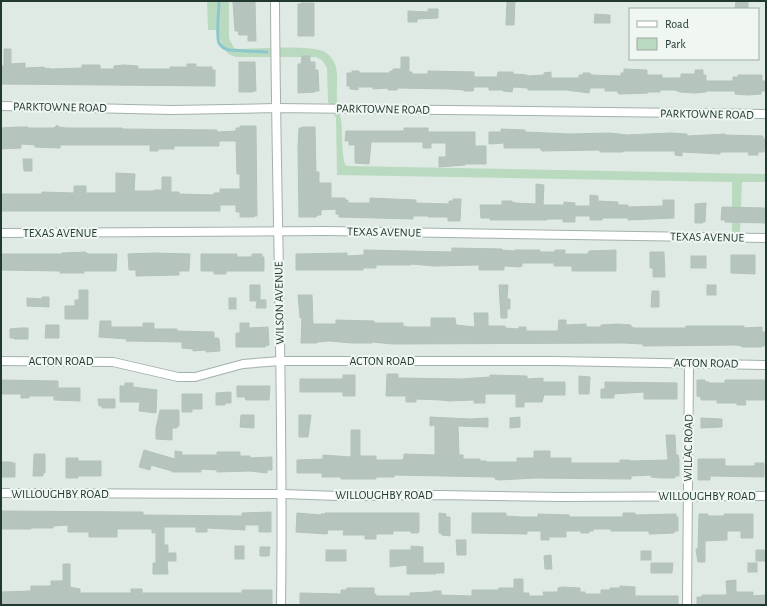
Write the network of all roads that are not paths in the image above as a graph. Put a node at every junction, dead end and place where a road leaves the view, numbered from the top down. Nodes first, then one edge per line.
1 (275, 1) edge
2 (1, 106) edge
3 (276, 108) junction
4 (766, 114) edge
5 (278, 232) junction
6 (1, 233) edge
7 (766, 238) edge
8 (1, 361) edge
9 (280, 361) junction
10 (689, 363) junction
11 (766, 365) edge
12 (1, 493) edge
13 (283, 494) junction
14 (688, 496) junction
15 (766, 496) edge
16 (281, 605) edge
17 (687, 605) edge

1 - 3 street, WILSON AVENUE
2 - 3 street, PARKTOWNE ROAD
3 - 4 street, PARKTOWNE ROAD
3 - 5 street, WILSON AVENUE
5 - 6 street, TEXAS AVENUE
5 - 7 street, TEXAS AVENUE
5 - 9 street, WILSON AVENUE
8 - 9 street, ACTON ROAD
9 - 10 street, ACTON ROAD
9 - 13 street, WILSON AVENUE
10 - 11 street, ACTON ROAD
10 - 14 street, WILLAC ROAD
12 - 13 street, WILLOUGHBY ROAD
13 - 14 street, WILLOUGHBY ROAD
13 - 16 street, WILSON AVENUE
14 - 15 street, WILLOUGHBY ROAD
14 - 17 street, WILLAC ROAD

